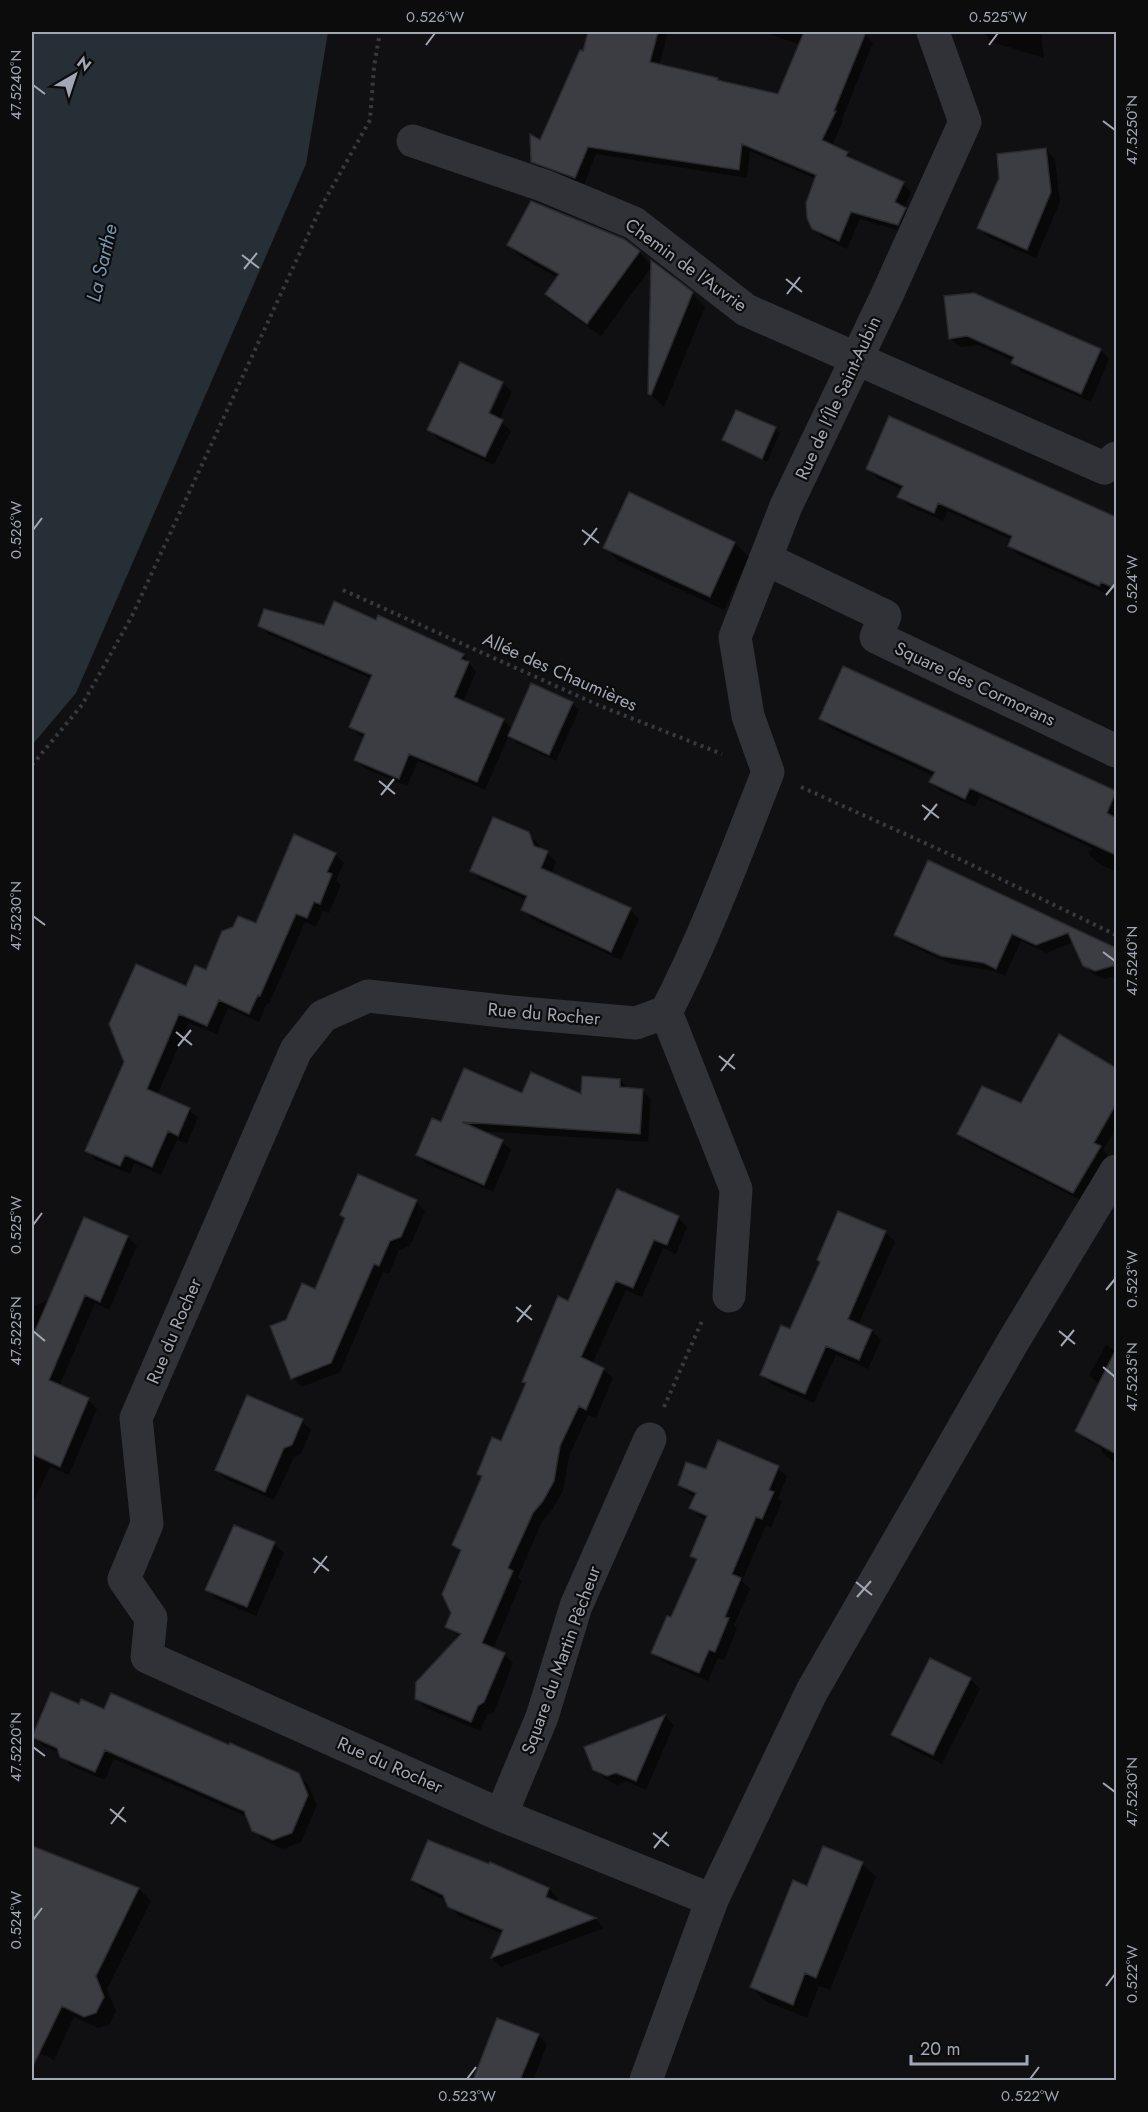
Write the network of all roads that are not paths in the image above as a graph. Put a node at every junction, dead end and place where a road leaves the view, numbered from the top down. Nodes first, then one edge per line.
1 (933, 32) edge
2 (413, 141) dead end
3 (856, 359) junction
4 (1116, 458) edge
5 (766, 559) junction
6 (1116, 752) edge
7 (666, 1012) junction
8 (1116, 1171) edge
9 (729, 1296) road end
10 (650, 1439) road end
11 (501, 1815) junction
12 (712, 1900) junction
13 (645, 2080) edge

1 - 3 street, Rue de l'Île Saint-Aubin
2 - 3 street, Chemin de l'Auvrie
3 - 4 street, Chemin de l'Auvrie
3 - 5 street, Rue de l'Île Saint-Aubin
5 - 6 street, Square des Cormorans
5 - 7 street, Rue de l'Île Saint-Aubin
7 - 9 street
7 - 11 street, Rue du Rocher
8 - 12 street
10 - 11 street, Square du Martin Pêcheur
11 - 12 street, Rue du Rocher
12 - 13 street

